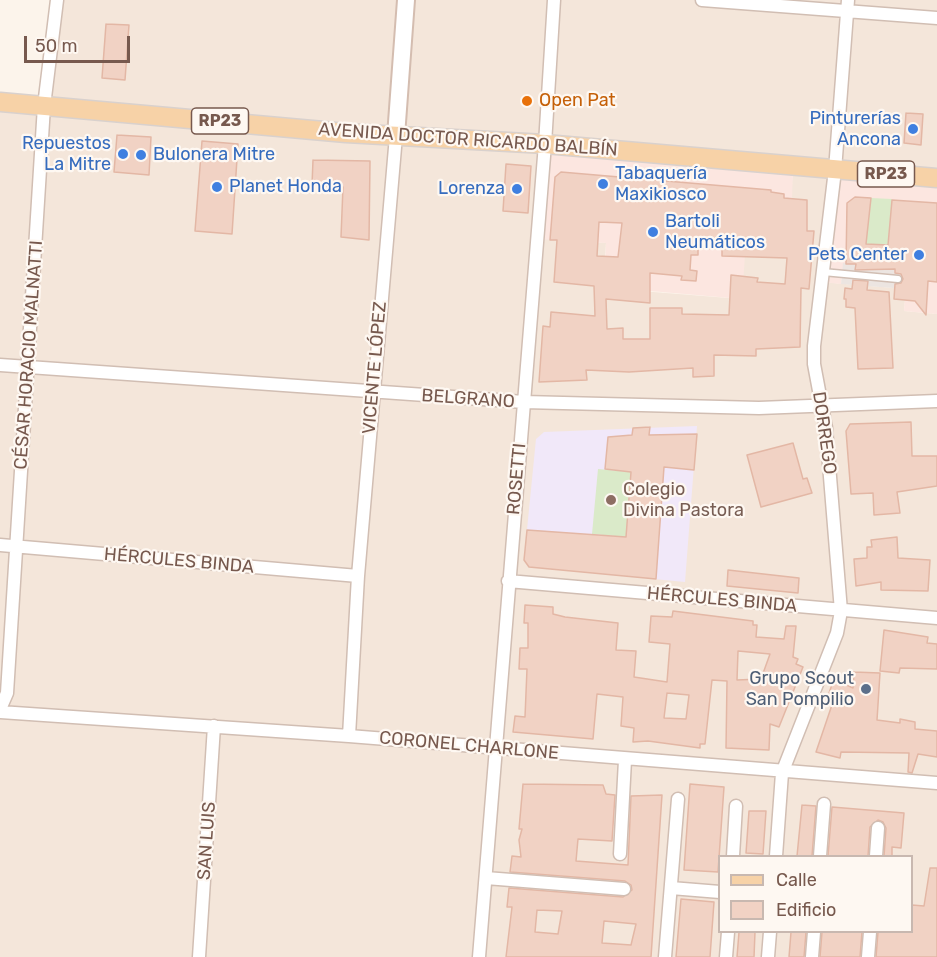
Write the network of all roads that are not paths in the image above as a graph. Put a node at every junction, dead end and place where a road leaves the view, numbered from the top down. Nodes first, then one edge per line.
1 (57, 0) edge
2 (406, 0) edge
3 (554, 0) edge
4 (702, 0) edge
5 (847, 6) edge
6 (937, 18) edge
7 (0, 102) edge
8 (44, 106) junction
9 (396, 136) junction
10 (545, 144) junction
11 (835, 170) junction
12 (937, 178) edge
13 (823, 272) junction
14 (898, 279) dead end
15 (0, 365) edge
16 (29, 368) junction
17 (373, 393) junction
18 (524, 402) junction
19 (937, 402) edge
20 (821, 404) junction
21 (0, 545) edge
22 (16, 546) junction
23 (358, 576) junction
24 (508, 582) junction
25 (841, 611) junction
26 (937, 618) edge
27 (0, 710) edge
28 (214, 726) junction
29 (349, 736) junction
30 (494, 749) junction
31 (625, 760) junction
32 (783, 773) junction
33 (937, 783) edge
34 (678, 799) dead end
35 (824, 804) dead end
36 (736, 806) dead end
37 (878, 828) dead end
38 (620, 854) dead end
39 (733, 855) edge
40 (776, 855) edge
41 (820, 855) edge
42 (876, 855) edge
43 (486, 878) junction
44 (671, 888) junction
45 (624, 890) dead end
46 (718, 892) edge
47 (728, 933) edge
48 (770, 933) edge
49 (814, 933) edge
50 (870, 933) edge
51 (199, 957) edge
52 (479, 957) edge
53 (665, 957) edge
54 (726, 957) edge
55 (768, 957) edge
56 (812, 957) edge
57 (868, 957) edge

1 - 8 street, CÉSAR HORACIO MALNATTI
2 - 9 street, VICENTE LÓPEZ
3 - 10 street, ROSETTI
4 - 5 street
5 - 6 street
5 - 11 street, DORREGO
7 - 8 main road, AVENIDA DOCTOR RICARDO BALBÍN / RP23
8 - 9 main road, AVENIDA DOCTOR RICARDO BALBÍN / RP23
8 - 16 street, CÉSAR HORACIO MALNATTI
9 - 10 main road, AVENIDA DOCTOR RICARDO BALBÍN / RP23
9 - 17 street, VICENTE LÓPEZ
10 - 11 main road, AVENIDA DOCTOR RICARDO BALBÍN / RP23
10 - 18 street, ROSETTI
11 - 12 main road, AVENIDA DOCTOR RICARDO BALBÍN / RP23
11 - 13 street, DORREGO
13 - 14 lane
13 - 20 street, DORREGO
15 - 16 street, BELGRANO
16 - 17 street, BELGRANO
16 - 22 street, CÉSAR HORACIO MALNATTI
17 - 18 street, BELGRANO
17 - 23 street, VICENTE LÓPEZ
18 - 20 street, BELGRANO
18 - 24 street, ROSETTI
19 - 20 street, BELGRANO
20 - 25 street, DORREGO
21 - 22 street, HÉRCULES BINDA
22 - 23 street, HÉRCULES BINDA
22 - 27 street, CÉSAR HORACIO MALNATTI
23 - 29 street, VICENTE LÓPEZ
24 - 25 street, HÉRCULES BINDA
24 - 30 street, ROSETTI
25 - 26 street, HÉRCULES BINDA
25 - 32 street, DORREGO
27 - 28 street, CORONEL CHARLONE
28 - 29 street, CORONEL CHARLONE
28 - 51 street, SAN LUIS
29 - 30 street, CORONEL CHARLONE
30 - 31 street, CORONEL CHARLONE
30 - 43 street, ROSETTI
31 - 32 street, CORONEL CHARLONE
31 - 38 street
32 - 33 street, CORONEL CHARLONE
32 - 40 street, DORREGO
34 - 44 street
35 - 41 street
36 - 39 street
37 - 42 street
43 - 45 street
43 - 52 street, ROSETTI
44 - 46 street
44 - 53 street
47 - 54 street
48 - 55 street
49 - 56 street
50 - 57 street

